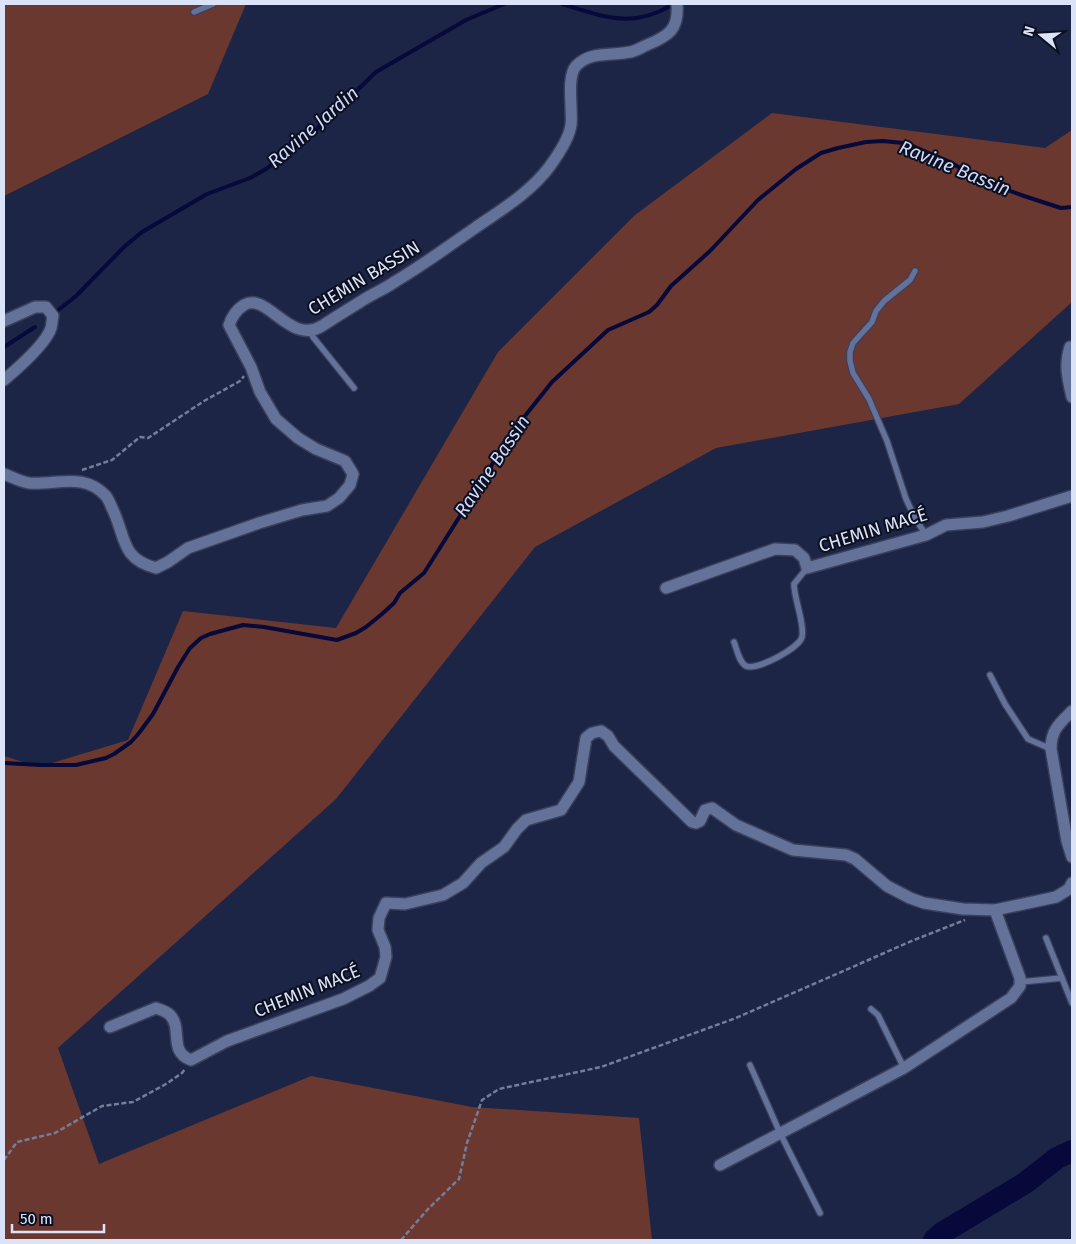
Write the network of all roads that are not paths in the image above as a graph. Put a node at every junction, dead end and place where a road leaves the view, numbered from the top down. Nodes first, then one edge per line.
1 (213, 4) edge
2 (680, 4) edge
3 (194, 12) dead end
4 (915, 271) dead end
5 (4, 321) edge
6 (310, 330) junction
7 (1070, 347) dead end
8 (4, 380) edge
9 (354, 388) dead end
10 (1072, 397) edge
11 (4, 474) edge
12 (1072, 496) edge
13 (926, 535) junction
14 (807, 568) junction
15 (666, 588) dead end
16 (734, 642) dead end
17 (990, 675) dead end
18 (1072, 712) edge
19 (1051, 749) junction
20 (1072, 857) edge
21 (1072, 884) edge
22 (991, 910) junction
23 (1046, 938) dead end
24 (1062, 978) junction
25 (1020, 982) junction
26 (1072, 1004) edge
27 (871, 1009) dead end
28 (110, 1027) dead end
29 (750, 1065) dead end
30 (904, 1068) junction
31 (780, 1133) junction
32 (720, 1165) dead end
33 (820, 1213) dead end

1 - 3 lane
2 - 6 street, CHEMIN BASSIN
4 - 13 lane
5 - 8 street
6 - 9 lane
6 - 11 street, CHEMIN BASSIN
7 - 10 street
12 - 13 street, CHEMIN MACÉ
13 - 14 street, CHEMIN MACÉ
14 - 15 street, CHEMIN MACÉ
14 - 16 lane
17 - 19 lane
18 - 19 street
19 - 20 street
21 - 22 street, CHEMIN MACÉ
22 - 25 street
22 - 28 street, CHEMIN MACÉ
23 - 24 lane
24 - 25 lane
24 - 26 lane
25 - 30 street
27 - 30 lane
29 - 31 lane
30 - 31 street
31 - 32 street
31 - 33 lane

